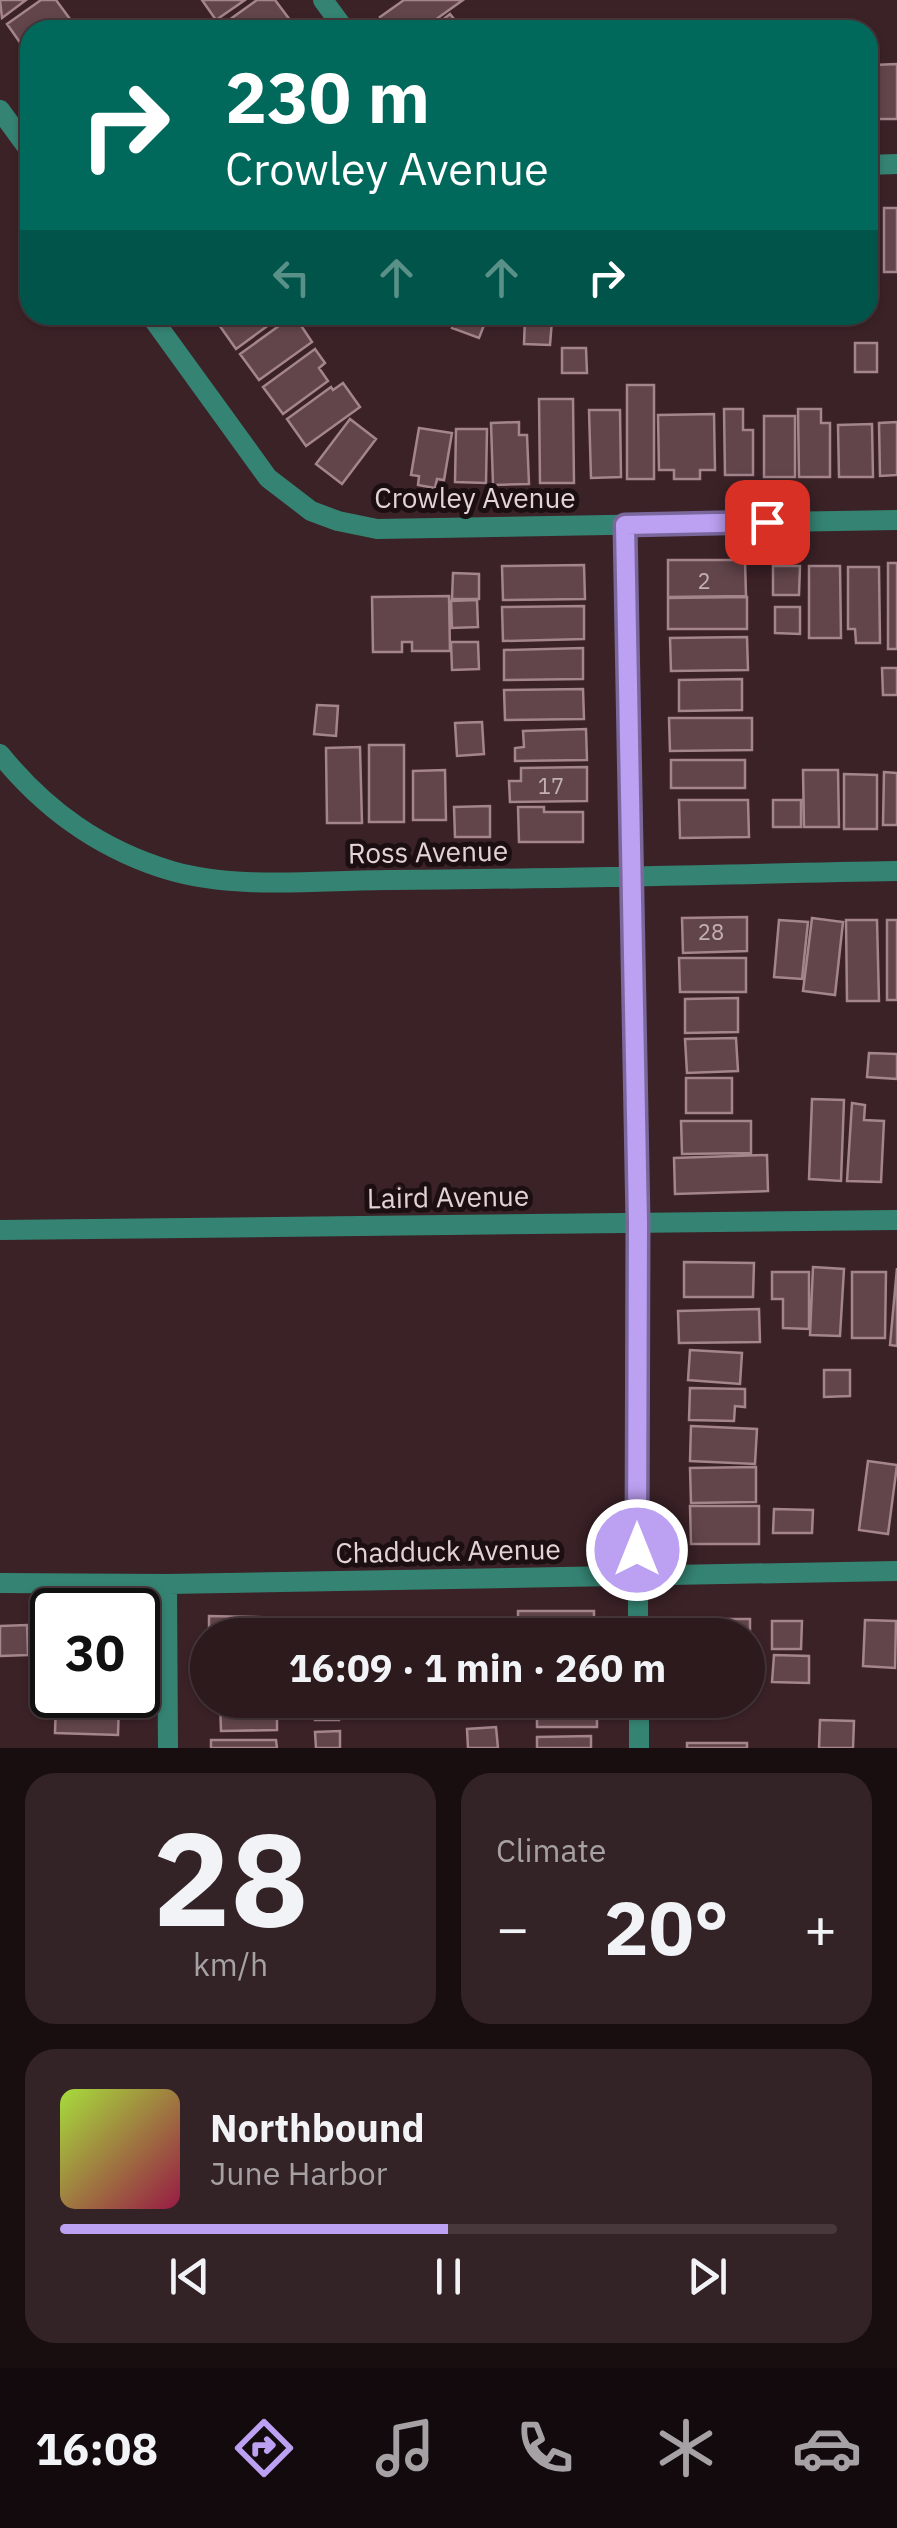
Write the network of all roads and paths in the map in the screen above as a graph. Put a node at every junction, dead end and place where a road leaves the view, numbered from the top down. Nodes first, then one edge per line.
1 (0, 110) edge
2 (20, 138) edge
3 (157, 325) edge
4 (897, 520) edge
5 (625, 525) junction
6 (0, 754) edge
7 (897, 872) edge
8 (631, 876) junction
9 (897, 1220) edge
10 (638, 1222) junction
11 (0, 1230) edge
12 (897, 1571) edge
13 (638, 1575) junction
14 (0, 1583) edge
15 (167, 1584) junction
16 (638, 1618) edge
17 (639, 1718) edge
18 (168, 1748) edge
19 (639, 1748) edge

1 - 2 street
3 - 5 street, Crowley Avenue
4 - 5 street, Crowley Avenue
5 - 8 street
6 - 8 street, Ross Avenue
7 - 8 street, Ross Avenue
8 - 10 street
9 - 10 street, Laird Avenue
10 - 11 street, Laird Avenue
10 - 13 street
12 - 13 street, Chadduck Avenue
13 - 15 street, Chadduck Avenue
13 - 16 street
14 - 15 street, Chadduck Avenue
15 - 18 street
17 - 19 street

